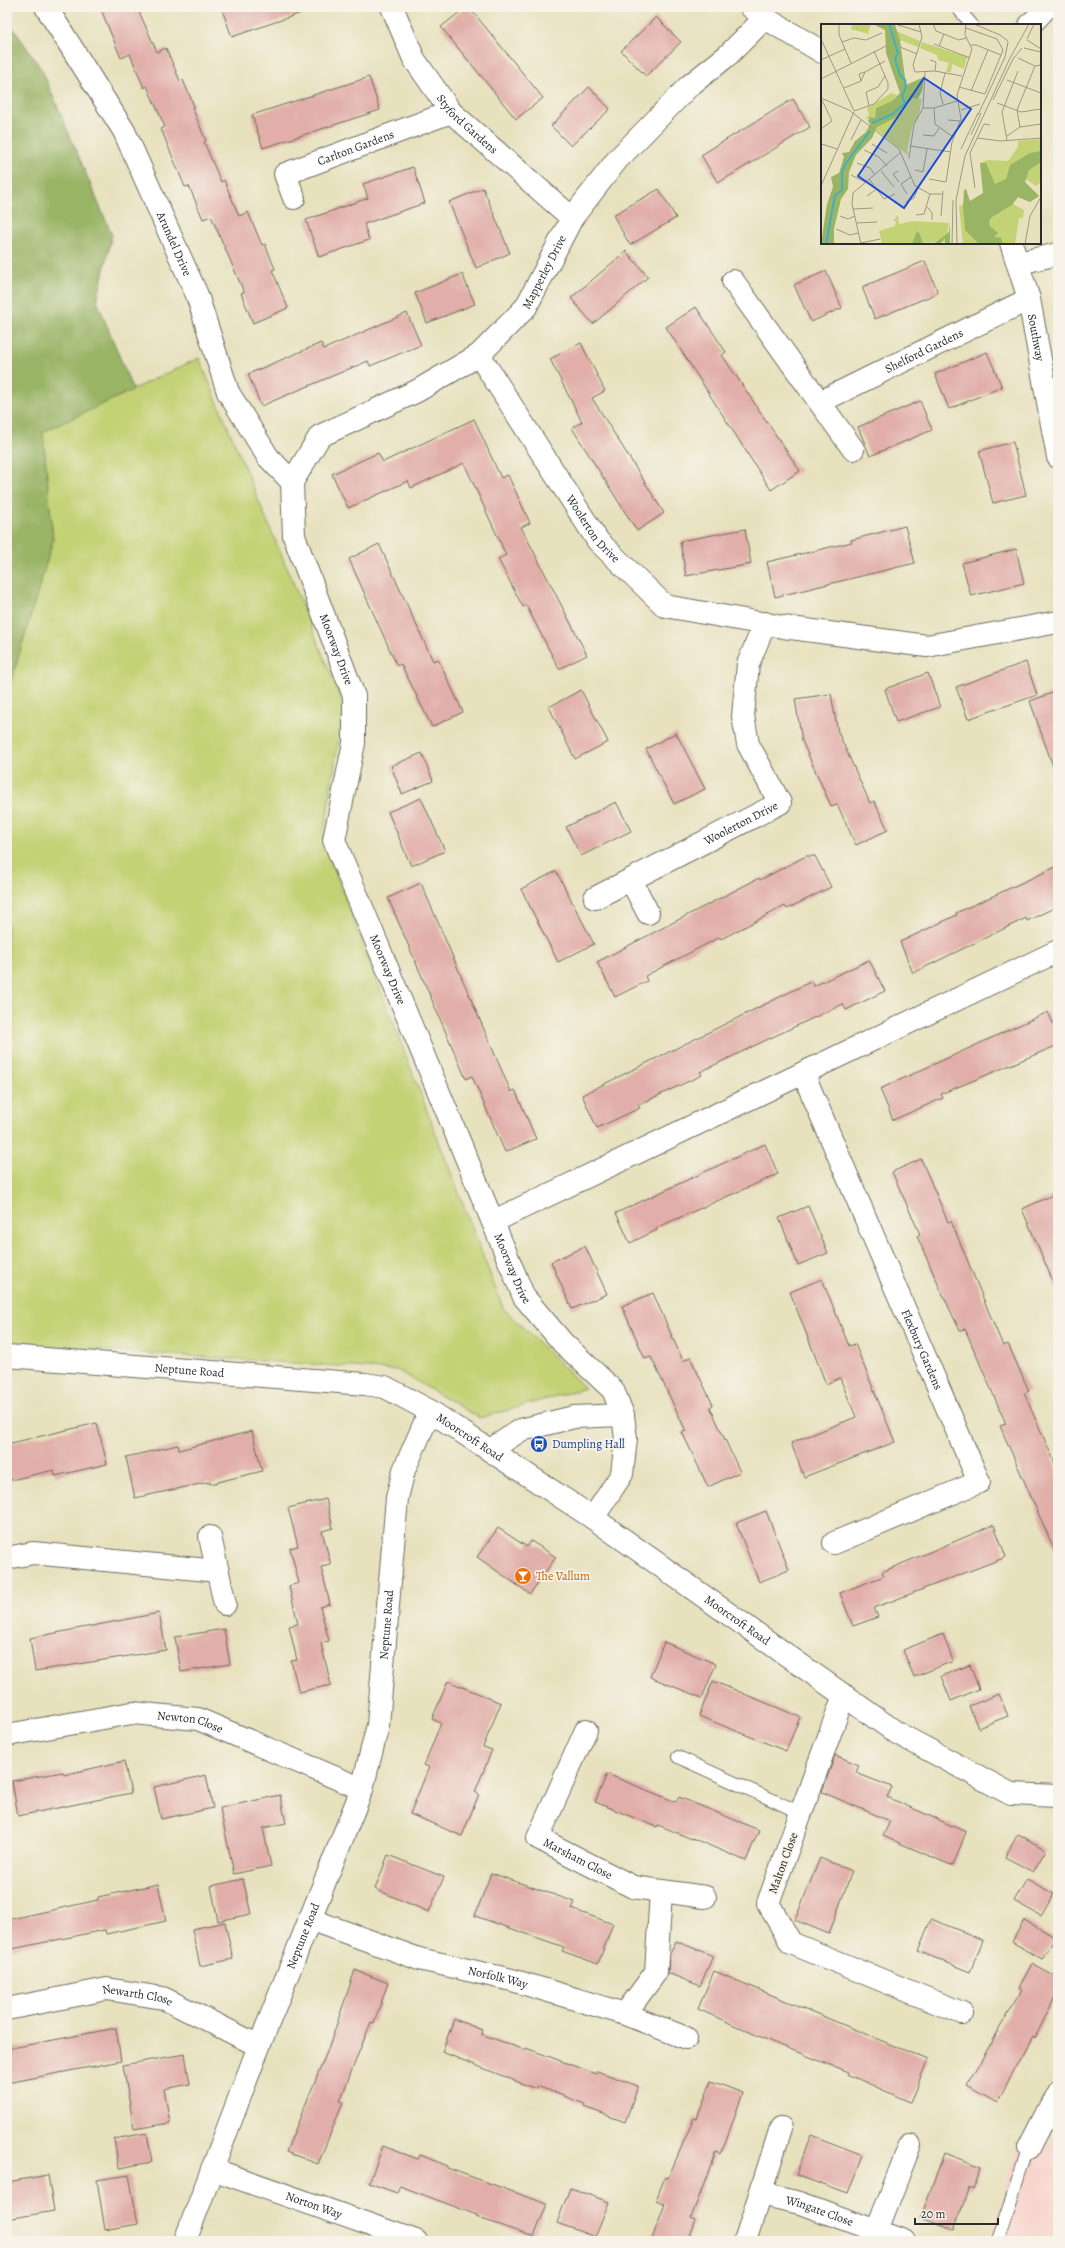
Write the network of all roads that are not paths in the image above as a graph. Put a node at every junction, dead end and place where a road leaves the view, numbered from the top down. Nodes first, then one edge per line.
1 (46, 7) edge
2 (392, 7) edge
3 (958, 7) edge
4 (1047, 7) edge
5 (758, 13) edge
6 (971, 24) edge
7 (1031, 24) edge
8 (821, 51) edge
9 (450, 112) junction
10 (294, 198) dead end
11 (572, 218) junction
12 (1012, 244) edge
13 (1058, 254) edge
14 (1019, 263) junction
15 (733, 281) dead end
16 (1029, 299) junction
17 (479, 355) junction
18 (820, 402) junction
19 (852, 449) dead end
20 (1058, 456) edge
21 (292, 482) junction
22 (1058, 622) edge
23 (765, 623) junction
24 (631, 880) junction
25 (595, 898) dead end
26 (648, 913) dead end
27 (1058, 950) edge
28 (803, 1072) junction
29 (494, 1221) junction
30 (7, 1356) edge
31 (430, 1411) junction
32 (624, 1414) junction
33 (490, 1450) junction
34 (593, 1518) junction
35 (210, 1537) dead end
36 (834, 1543) dead end
37 (7, 1558) edge
38 (218, 1571) junction
39 (225, 1604) dead end
40 (844, 1695) junction
41 (586, 1730) dead end
42 (7, 1735) edge
43 (678, 1757) dead end
44 (362, 1789) junction
45 (1058, 1796) edge
46 (801, 1813) junction
47 (661, 1891) junction
48 (705, 1897) dead end
49 (309, 1919) junction
50 (7, 2009) edge
51 (962, 2013) dead end
52 (625, 2014) junction
53 (686, 2038) dead end
54 (259, 2046) junction
55 (1058, 2091) edge
56 (781, 2128) dead end
57 (910, 2145) dead end
58 (1029, 2148) joint
59 (212, 2169) junction
60 (760, 2194) junction
61 (877, 2230) junction
62 (185, 2241) edge
63 (416, 2241) edge
64 (745, 2241) edge
65 (904, 2241) edge
66 (997, 2241) edge

1 - 21 street, Arundel Drive
2 - 9 street, Styford Gardens
3 - 6 lane
4 - 7 street
5 - 8 street
5 - 11 street, Mapperley Drive
9 - 10 street, Carlton Gardens
9 - 11 street, Styford Gardens
11 - 17 street, Mapperley Drive
12 - 14 street, Southway
13 - 14 street
14 - 16 street, Southway
15 - 18 street
16 - 18 street, Shelford Gardens
16 - 20 street, Southway
17 - 21 street, Mapperley Drive
17 - 23 street, Woolerton Drive
18 - 19 street
21 - 29 street, Moorway Drive
22 - 23 street, Woolerton Drive
23 - 24 street, Woolerton Drive
24 - 25 street, Woolerton Drive
24 - 26 street
27 - 28 street
28 - 29 street
28 - 36 street, Flexbury Gardens
29 - 32 street, Moorway Drive
30 - 31 street, Neptune Road
31 - 33 street, Moorcroft Road
31 - 44 street, Neptune Road
32 - 33 street
32 - 34 street
33 - 34 street, Moorcroft Road
34 - 40 street, Moorcroft Road
35 - 38 street
37 - 38 street
38 - 39 street
40 - 45 street, Moorcroft Road
40 - 46 street, Malton Close
41 - 47 street, Marsham Close
42 - 44 street, Newton Close
43 - 46 lane
44 - 49 street, Neptune Road
46 - 51 street, Malton Close
47 - 48 street, Marsham Close
47 - 52 street
49 - 52 street, Norfolk Way
49 - 54 street, Neptune Road
50 - 54 street, Newarth Close
52 - 53 street, Norfolk Way
54 - 59 street, Neptune Road
55 - 58 street
56 - 60 street
57 - 61 street
58 - 66 lane
59 - 62 street, Neptune Road
59 - 63 street, Norton Way
60 - 61 street, Wingate Close
60 - 64 street
61 - 65 street, Wingate Close

